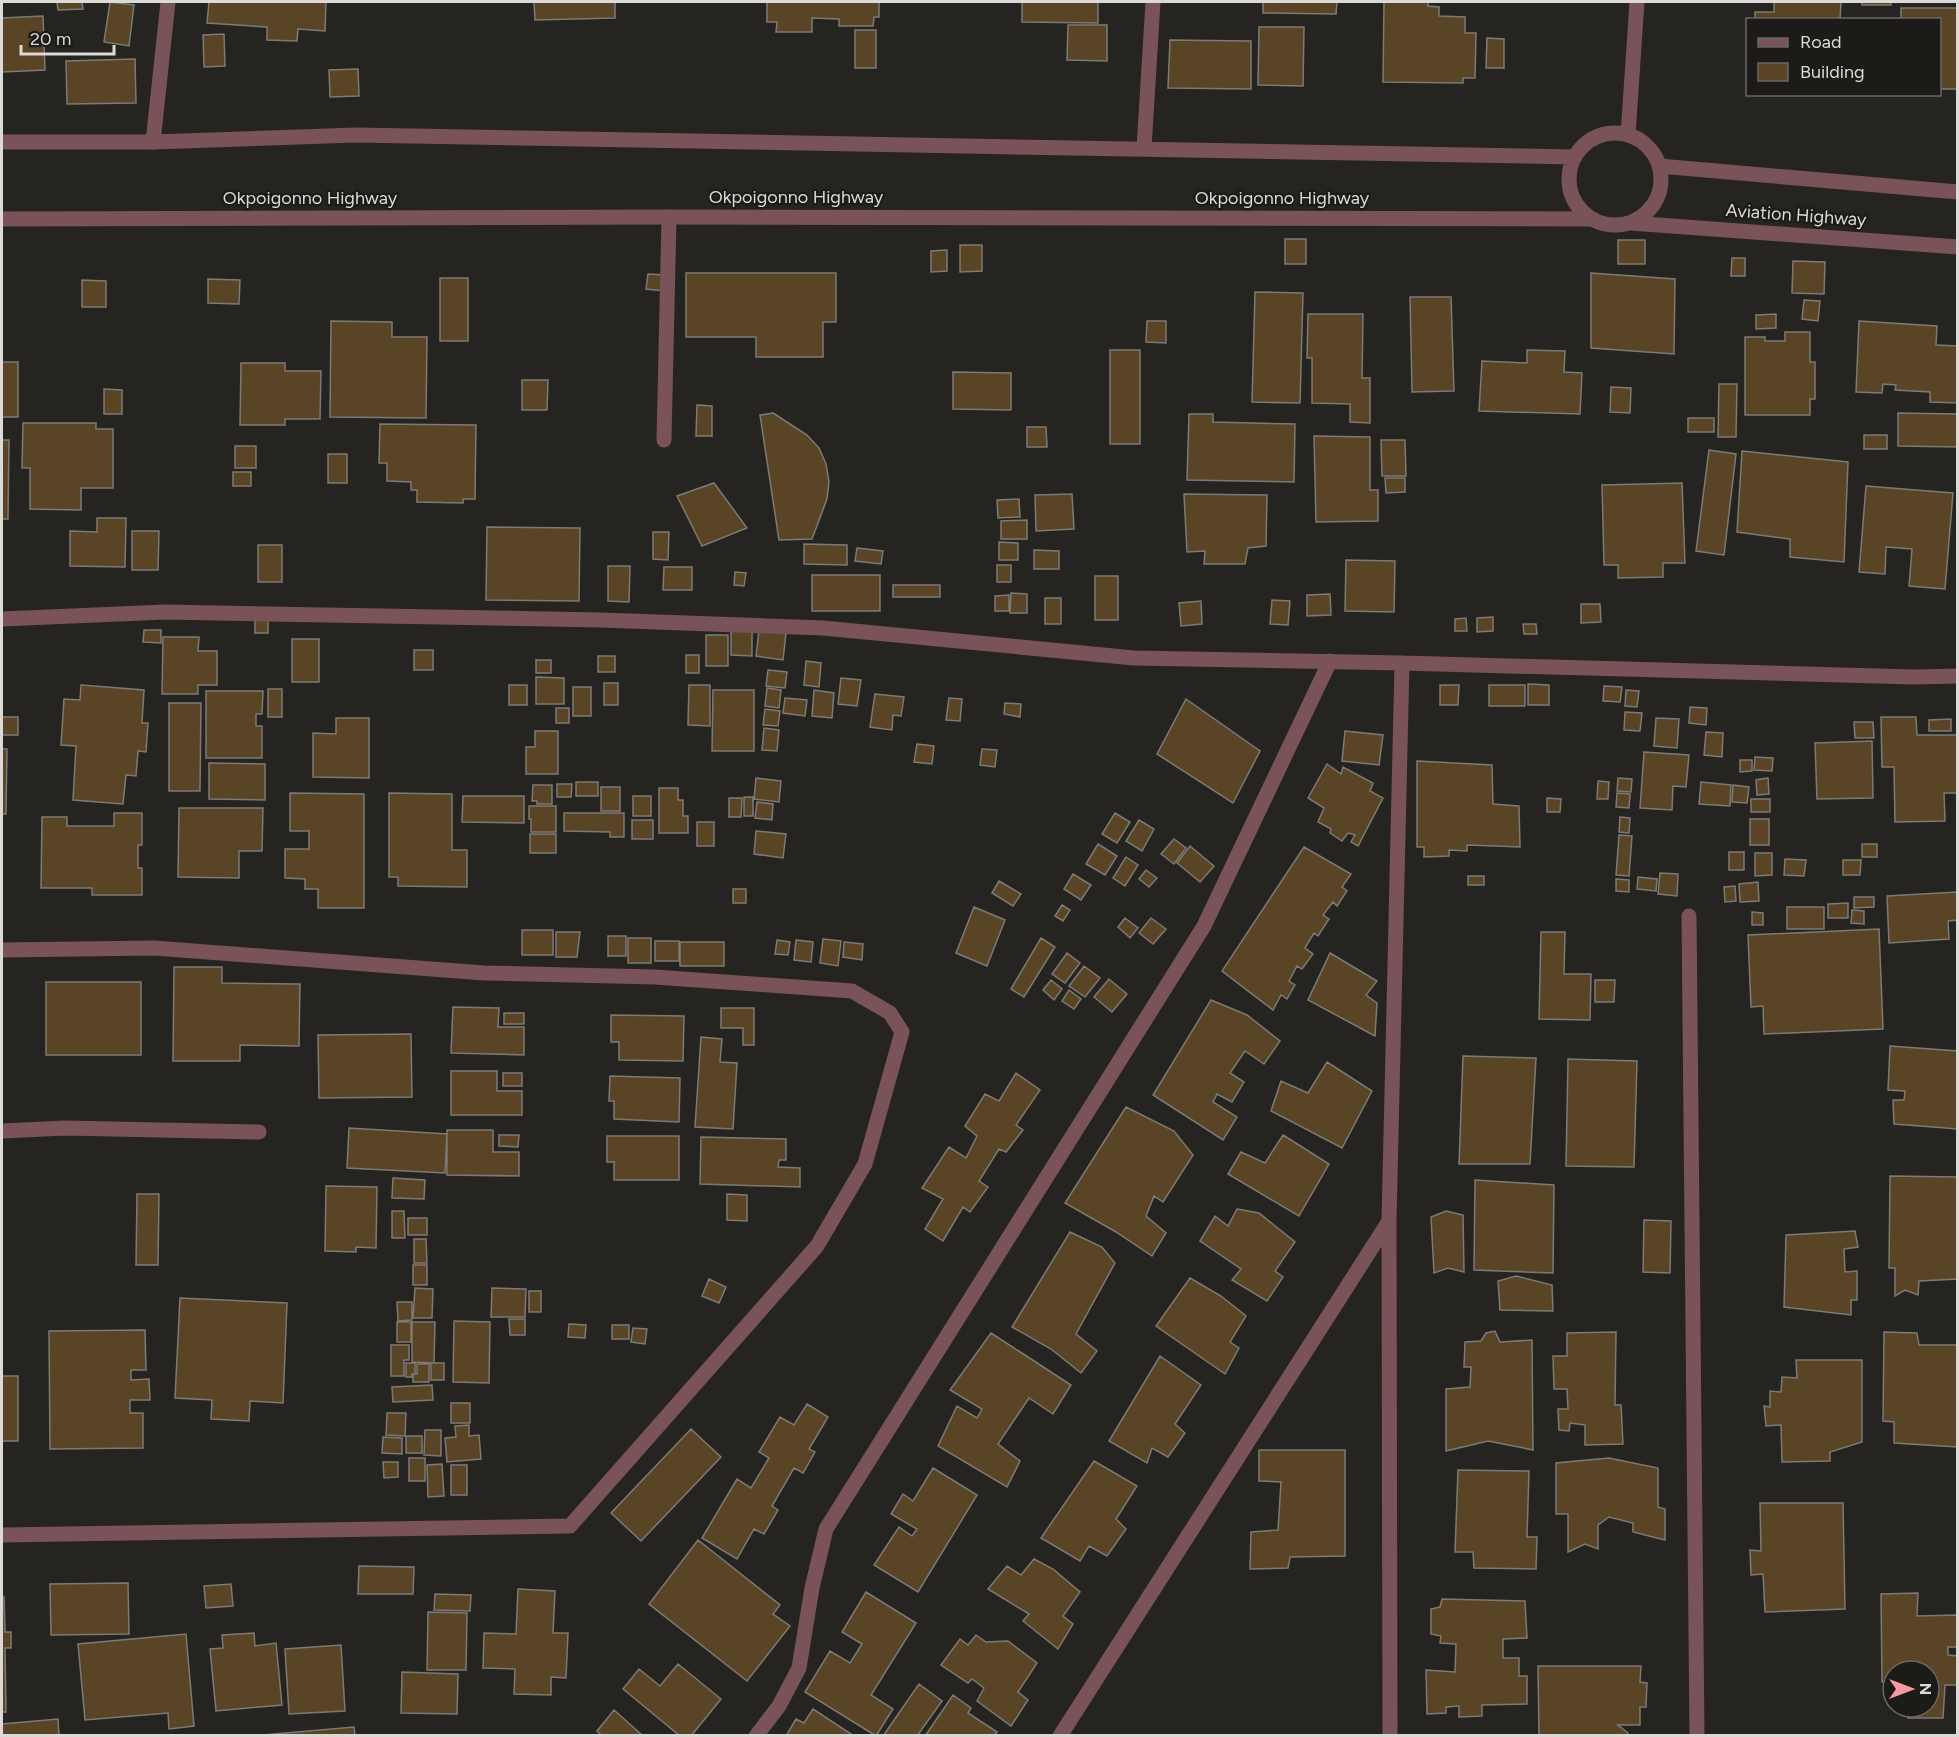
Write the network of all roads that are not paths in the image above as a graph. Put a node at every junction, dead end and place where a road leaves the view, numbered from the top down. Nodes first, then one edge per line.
1 (168, 2) edge
2 (1153, 2) edge
3 (1637, 2) edge
4 (1628, 135) junction
5 (2, 142) edge
6 (153, 142) junction
7 (1144, 148) junction
8 (1575, 157) junction
9 (1659, 166) junction
10 (1958, 192) edge
11 (669, 217) junction
12 (2, 219) edge
13 (1591, 219) junction
14 (1631, 223) junction
15 (1958, 247) edge
16 (664, 440) dead end
17 (2, 619) edge
18 (1330, 662) junction
19 (1402, 663) junction
20 (1958, 676) edge
21 (1689, 916) dead end
22 (2, 950) edge
23 (2, 1131) edge
24 (259, 1132) dead end
25 (1389, 1221) junction
26 (2, 1535) edge
27 (756, 1736) edge
28 (1060, 1736) edge
29 (1390, 1736) edge
30 (1697, 1736) edge

1 - 6 street
2 - 7 street
3 - 4 street
4 - 8 street
4 - 9 street
5 - 6 street
6 - 7 street
7 - 8 street
8 - 13 street
9 - 10 street, Aviation Highway
9 - 14 street
11 - 12 street, Okpoigonno Highway
11 - 13 street, Okpoigonno Highway
11 - 16 street
13 - 14 street
14 - 15 street, Aviation Highway
17 - 18 street
18 - 19 street
18 - 27 street
19 - 20 street
19 - 25 street
21 - 30 street
22 - 26 street
23 - 24 street
25 - 28 street
25 - 29 street

